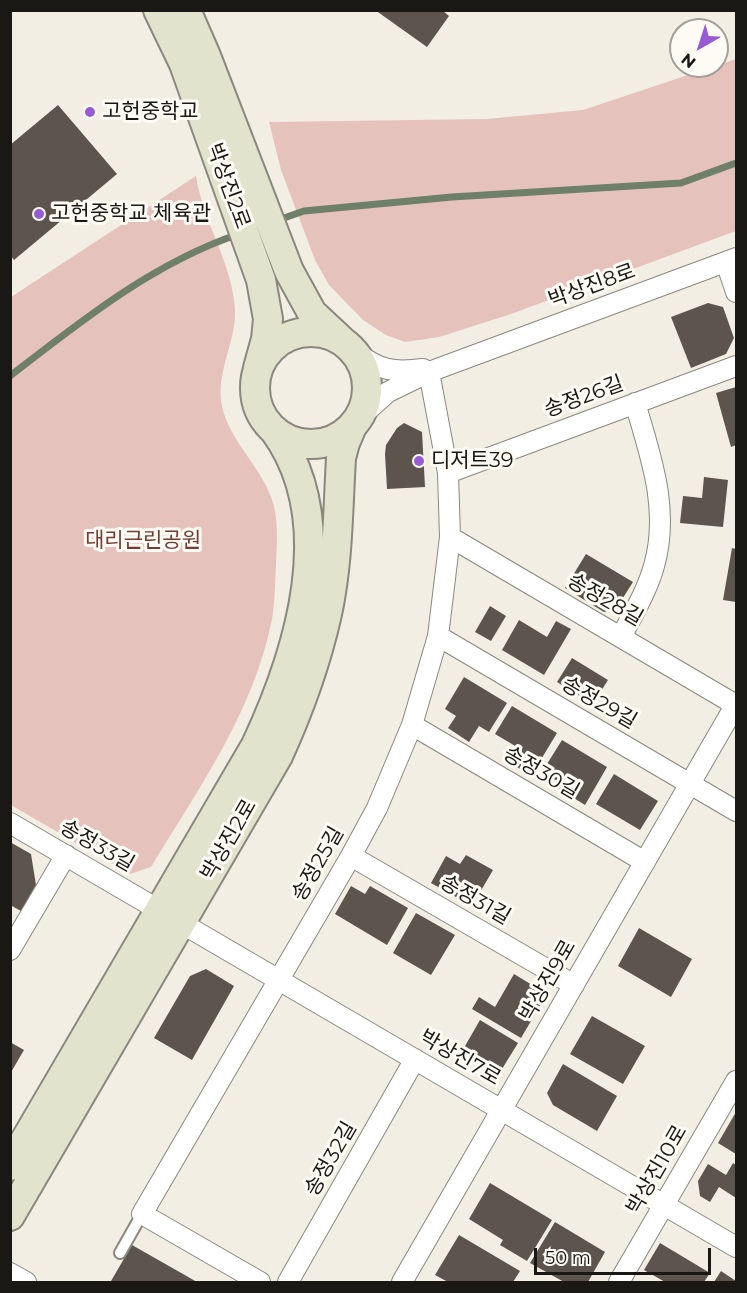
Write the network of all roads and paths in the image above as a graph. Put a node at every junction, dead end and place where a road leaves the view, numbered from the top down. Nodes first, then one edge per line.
1 (158, 10) edge
2 (186, 10) edge
3 (244, 193) junction
4 (731, 260) edge
5 (736, 292) edge
6 (348, 346) junction
7 (464, 359) junction
8 (736, 366) edge
9 (258, 369) junction
10 (429, 372) junction
11 (635, 403) junction
12 (356, 422) junction
13 (274, 430) junction
14 (448, 473) junction
15 (450, 537) junction
16 (438, 636) junction
17 (621, 637) junction
18 (736, 704) edge
19 (412, 725) junction
20 (690, 784) junction
21 (736, 811) edge
22 (10, 823) edge
23 (66, 855) junction
24 (351, 856) junction
25 (645, 862) junction
26 (170, 916) junction
27 (10, 950) edge
28 (279, 980) junction
29 (574, 985) junction
30 (415, 1059) junction
31 (736, 1082) edge
32 (502, 1110) junction
33 (10, 1166) edge
34 (664, 1205) junction
35 (142, 1214) junction
36 (10, 1216) edge
37 (736, 1247) edge
38 (120, 1252) dead end
39 (10, 1274) edge
40 (26, 1282) edge
41 (260, 1282) edge
42 (288, 1282) edge
43 (402, 1282) edge
44 (619, 1282) edge

1 - 3 street, 박상진2로
2 - 3 street, 박상진2로
3 - 6 street, 박상진2로
3 - 9 street, 박상진2로
4 - 5 street
4 - 7 street, 박상진8로
6 - 7 street, 박상진8로
6 - 9 street
6 - 12 street, 박상진2로
7 - 10 street, 박상진8로
8 - 11 street, 송정26길
9 - 13 street, 박상진2로
10 - 12 street, 박상진8로
10 - 14 street, 송정25길
11 - 14 street, 송정26길
11 - 17 street
12 - 13 street, 박상진2로
12 - 26 street, 박상진2로
13 - 26 street, 박상진2로
14 - 15 street, 송정25길
15 - 16 street, 송정25길
15 - 17 street, 송정28길
16 - 19 street, 송정25길
16 - 20 street, 송정29길
17 - 18 street, 송정28길
18 - 20 street, 박상진9로
19 - 24 street, 송정25길
19 - 25 street, 송정30길
20 - 21 street, 송정29길
20 - 25 street, 박상진9로
22 - 23 street, 송정33길
23 - 26 street, 송정33길
23 - 27 street
24 - 28 street, 송정25길
24 - 29 street, 송정31길
25 - 29 street, 박상진9로
26 - 28 street, 박상진7로
26 - 33 street, 박상진2로
26 - 36 street, 박상진2로
28 - 30 street, 박상진7로
28 - 35 street, 송정25길
29 - 32 street, 박상진9로
30 - 32 street, 박상진7로
30 - 42 street, 송정32길
31 - 34 street, 박상진10로
32 - 34 street, 박상진7로
32 - 43 street, 박상진9로
34 - 37 street, 박상진7로
34 - 44 street, 박상진10로
35 - 38 lane
35 - 41 street
39 - 40 street

